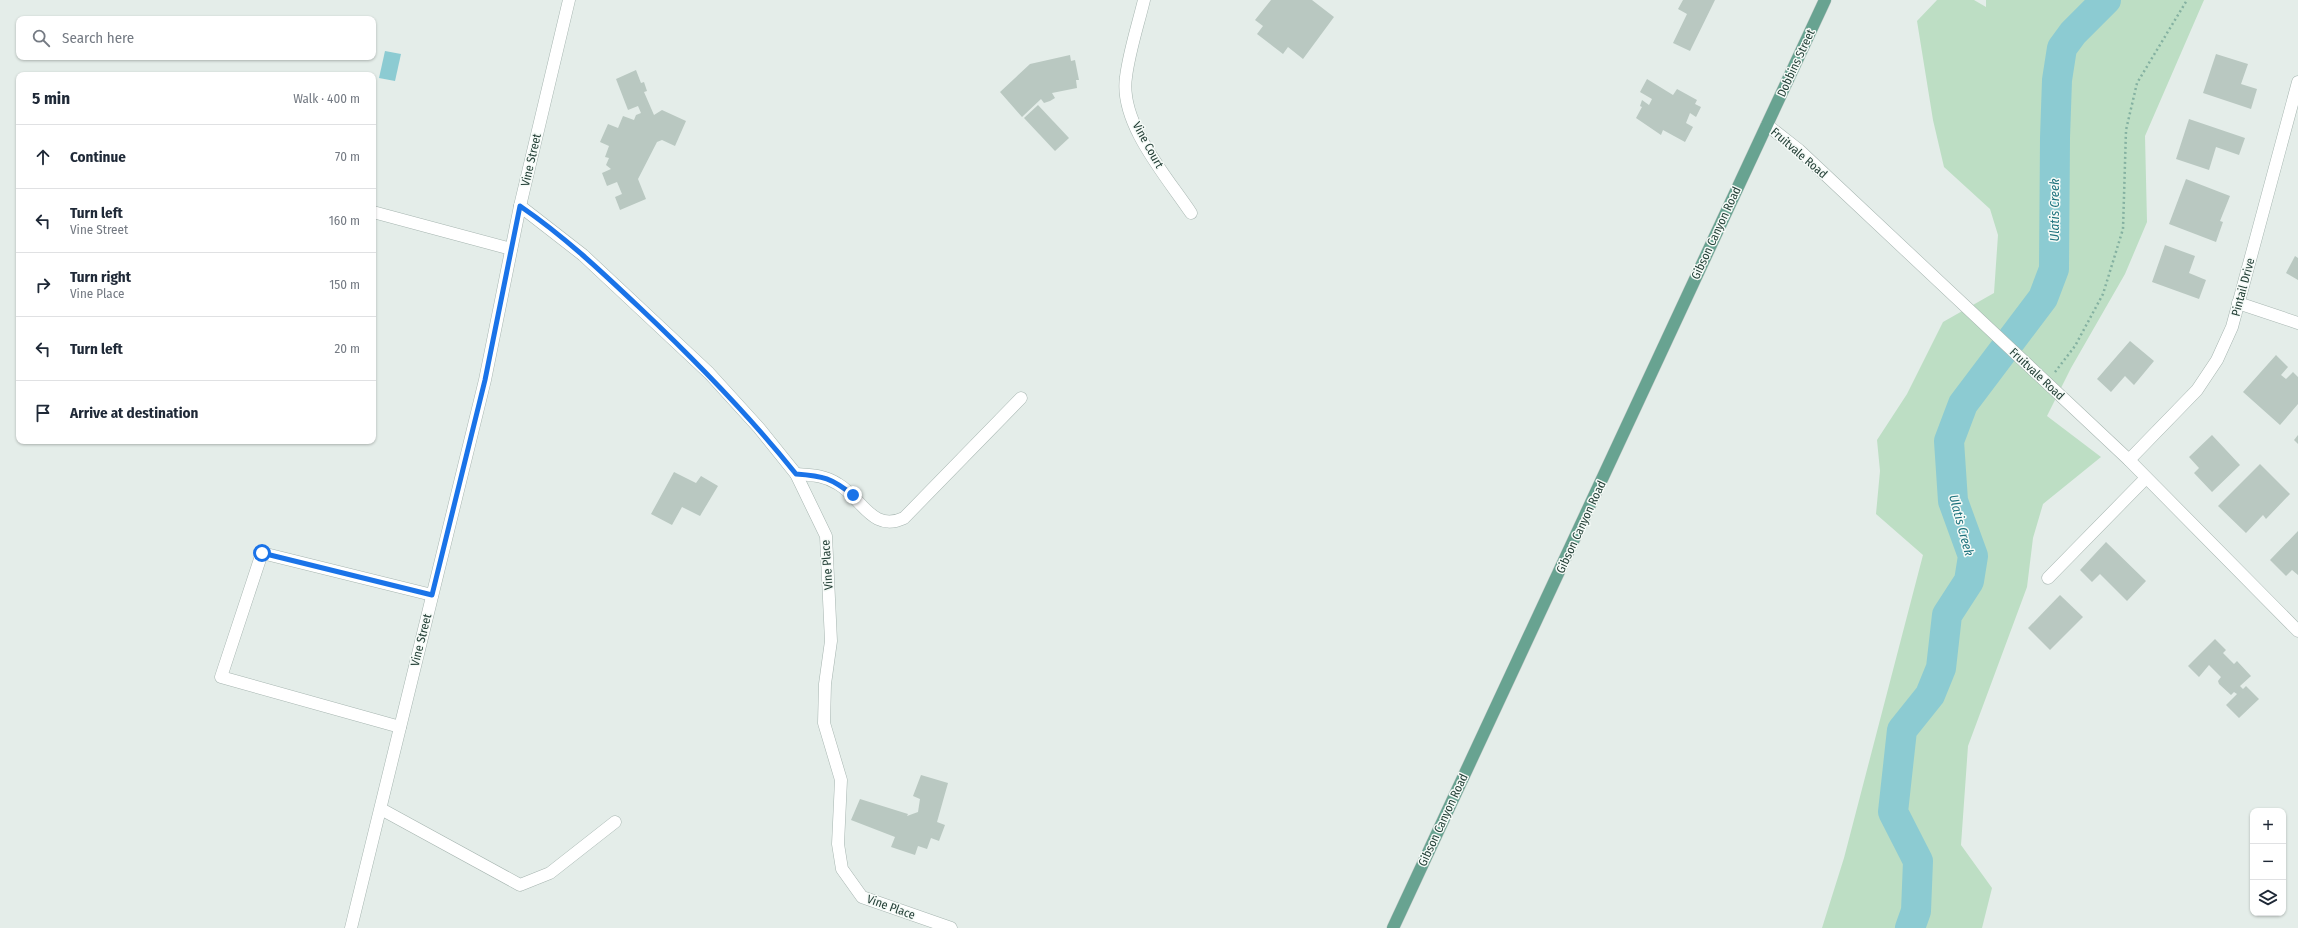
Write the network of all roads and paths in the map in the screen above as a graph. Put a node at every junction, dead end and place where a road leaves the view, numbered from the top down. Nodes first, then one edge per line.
1 (569, 0) edge
2 (1144, 0) edge
3 (1826, 0) edge
4 (2187, 0) edge
5 (2298, 82) edge
6 (2294, 110) edge
7 (1767, 126) junction
8 (520, 206) junction
9 (376, 213) edge
10 (1191, 213) dead end
11 (511, 249) junction
12 (2238, 303) junction
13 (2298, 323) edge
14 (2047, 383) junction
15 (1021, 398) dead end
16 (2129, 460) junction
17 (796, 474) junction
18 (2146, 478) junction
19 (2048, 578) dead end
20 (432, 595) junction
21 (2298, 631) edge
22 (400, 727) junction
23 (381, 808) junction
24 (614, 822) dead end
25 (351, 928) edge
26 (951, 928) edge
27 (1393, 928) edge

1 - 8 street, Vine Street
2 - 10 street, Vine Court
3 - 7 main road, Dobbins Street
4 - 14 path
5 - 6 street, Pintail Drive
6 - 12 street, Pintail Drive
7 - 14 street, Fruitvale Road
7 - 27 main road, Gibson Canyon Road
8 - 11 street, Vine Street
8 - 17 street, Vine Place
9 - 11 street
11 - 20 street, Vine Street
12 - 13 street
12 - 16 street, Pintail Drive
14 - 16 street, Fruitvale Road
15 - 17 street
16 - 18 street, Fruitvale Road
17 - 26 street, Vine Place
18 - 19 street
18 - 21 street, Fruitvale Road
20 - 22 street, Vine Street
20 - 22 street
22 - 23 street, Vine Street
23 - 24 street
23 - 25 street, Vine Street

